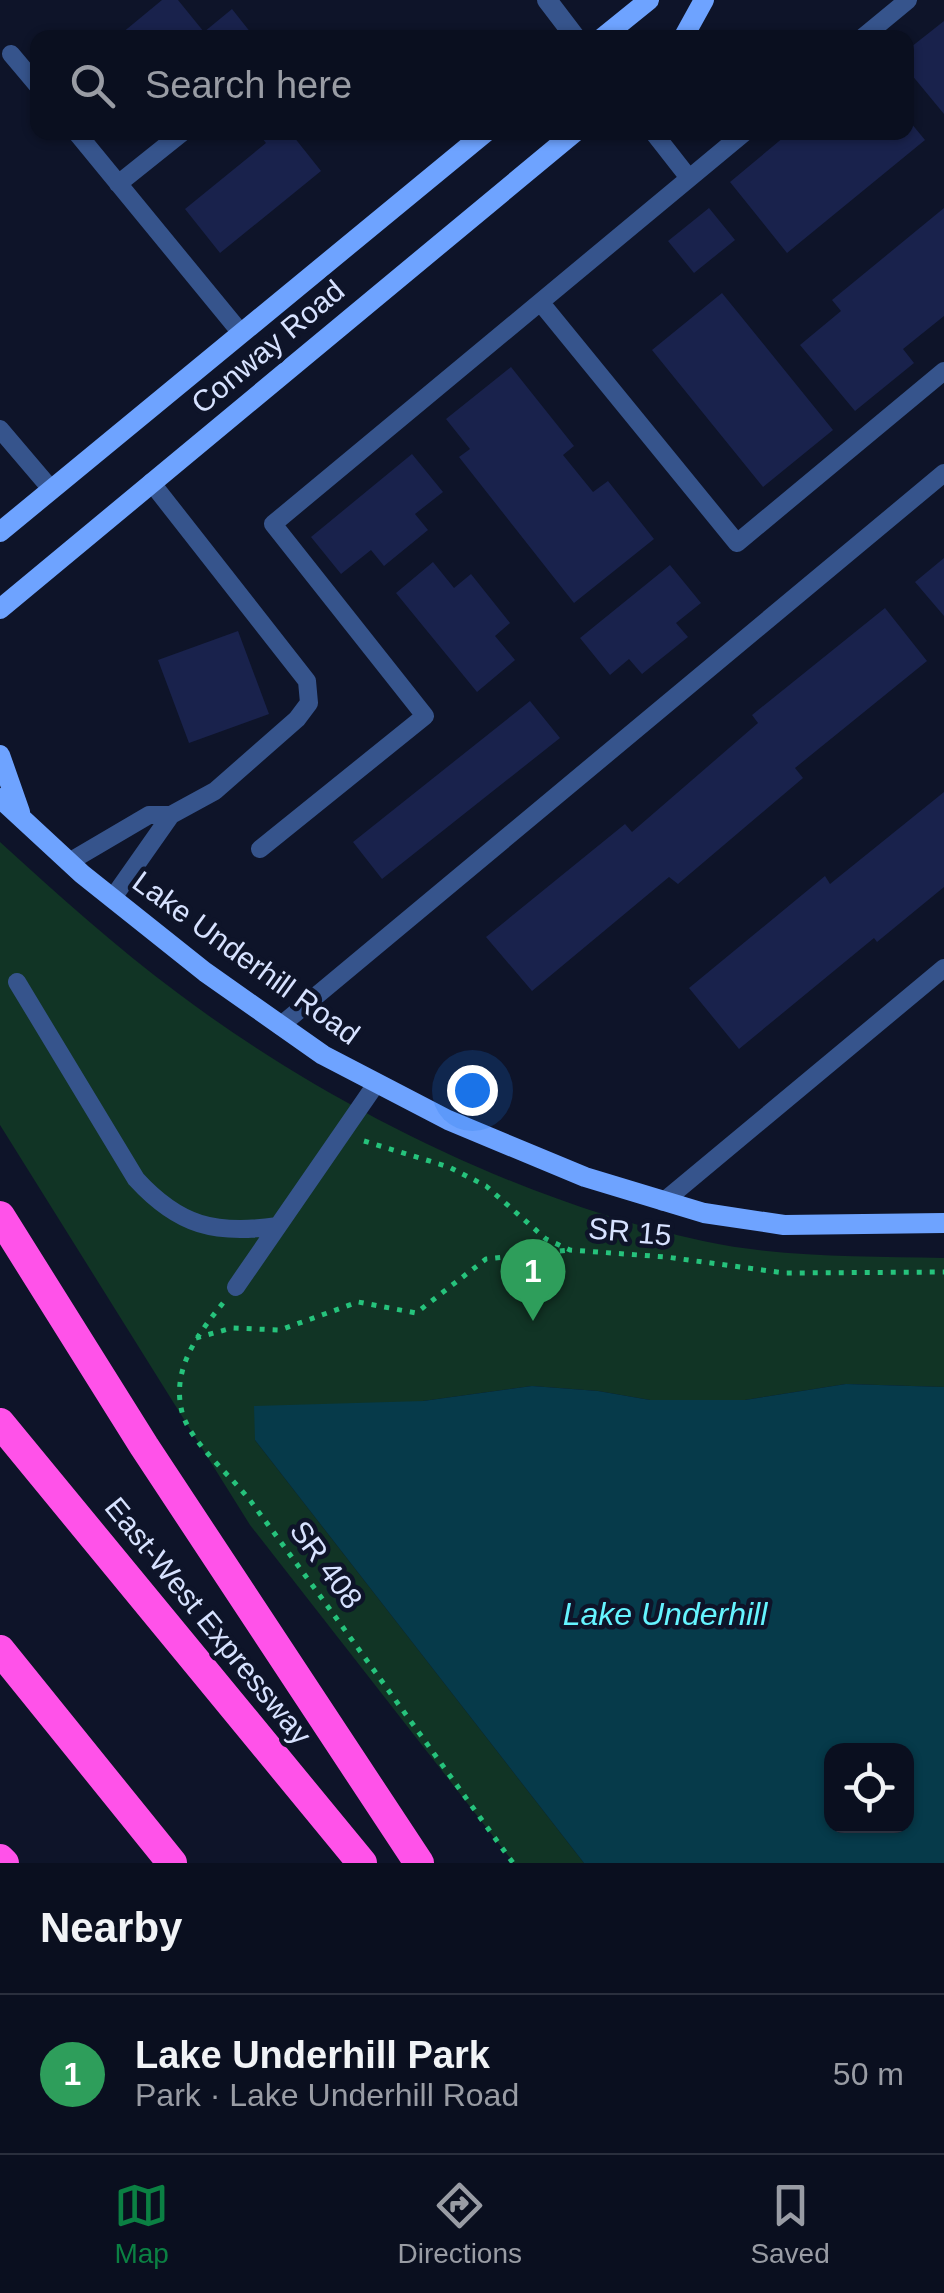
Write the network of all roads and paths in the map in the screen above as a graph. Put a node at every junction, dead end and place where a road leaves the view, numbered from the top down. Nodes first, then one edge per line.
1 (546, 0) edge
2 (650, 0) edge
3 (704, 0) edge
4 (908, 0) edge
5 (570, 30) edge
6 (612, 30) edge
7 (687, 30) edge
8 (872, 30) edge
9 (11, 54) dead end
10 (30, 77) edge
11 (82, 140) edge
12 (173, 140) edge
13 (476, 140) edge
14 (564, 140) edge
15 (659, 140) edge
16 (734, 140) edge
17 (689, 178) junction
18 (118, 184) junction
19 (541, 304) junction
20 (240, 333) junction
21 (944, 371) edge
22 (0, 429) edge
23 (944, 473) edge
24 (151, 482) junction
25 (52, 490) junction
26 (0, 532) edge
27 (6, 603) edge
28 (0, 624) edge
29 (0, 755) edge
30 (0, 798) edge
31 (171, 815) junction
32 (22, 819) junction
33 (260, 850) dead end
34 (70, 862) junction
35 (112, 899) junction
36 (944, 968) edge
37 (17, 982) dead end
38 (280, 1026) junction
39 (376, 1084) junction
40 (344, 1129) junction
41 (663, 1202) junction
42 (0, 1216) edge
43 (944, 1223) edge
44 (278, 1226) junction
45 (570, 1250) junction
46 (944, 1272) edge
47 (236, 1287) joint
48 (194, 1339) junction
49 (0, 1422) edge
50 (0, 1650) edge
51 (172, 1863) edge
52 (362, 1863) edge
53 (419, 1863) edge
54 (512, 1863) edge

1 - 5 street
2 - 6 main road
3 - 7 main road
4 - 8 lane
9 - 10 lane
11 - 18 lane
12 - 18 lane
13 - 20 main road, Conway Road
14 - 24 main road, Conway Road
15 - 17 lane
16 - 17 lane
17 - 19 lane
18 - 20 lane
19 - 21 lane
19 - 33 lane
20 - 25 main road, Conway Road
22 - 25 lane
23 - 38 lane
24 - 27 main road, Conway Road
24 - 31 lane
25 - 26 main road, Conway Road
27 - 28 main road
29 - 32 main road, SR 15
30 - 32 main road, Lake Underhill Road / SR 15
31 - 34 lane
31 - 35 lane
32 - 34 main road, Lake Underhill Road / SR 15
34 - 35 main road, Lake Underhill Road / SR 15
35 - 38 main road, Lake Underhill Road / SR 15
36 - 41 lane
37 - 44 lane
38 - 39 main road, Lake Underhill Road / SR 15
39 - 40 lane
39 - 41 main road, Lake Underhill Road / SR 15
40 - 44 lane
40 - 45 path, SR 15
41 - 43 main road, Lake Underhill Road / SR 15
42 - 53 highway
44 - 47 lane
45 - 46 path, SR 15
45 - 48 path
47 - 48 path, SR 408
48 - 54 path, SR 408
49 - 52 highway, East-West Expressway
50 - 51 highway

